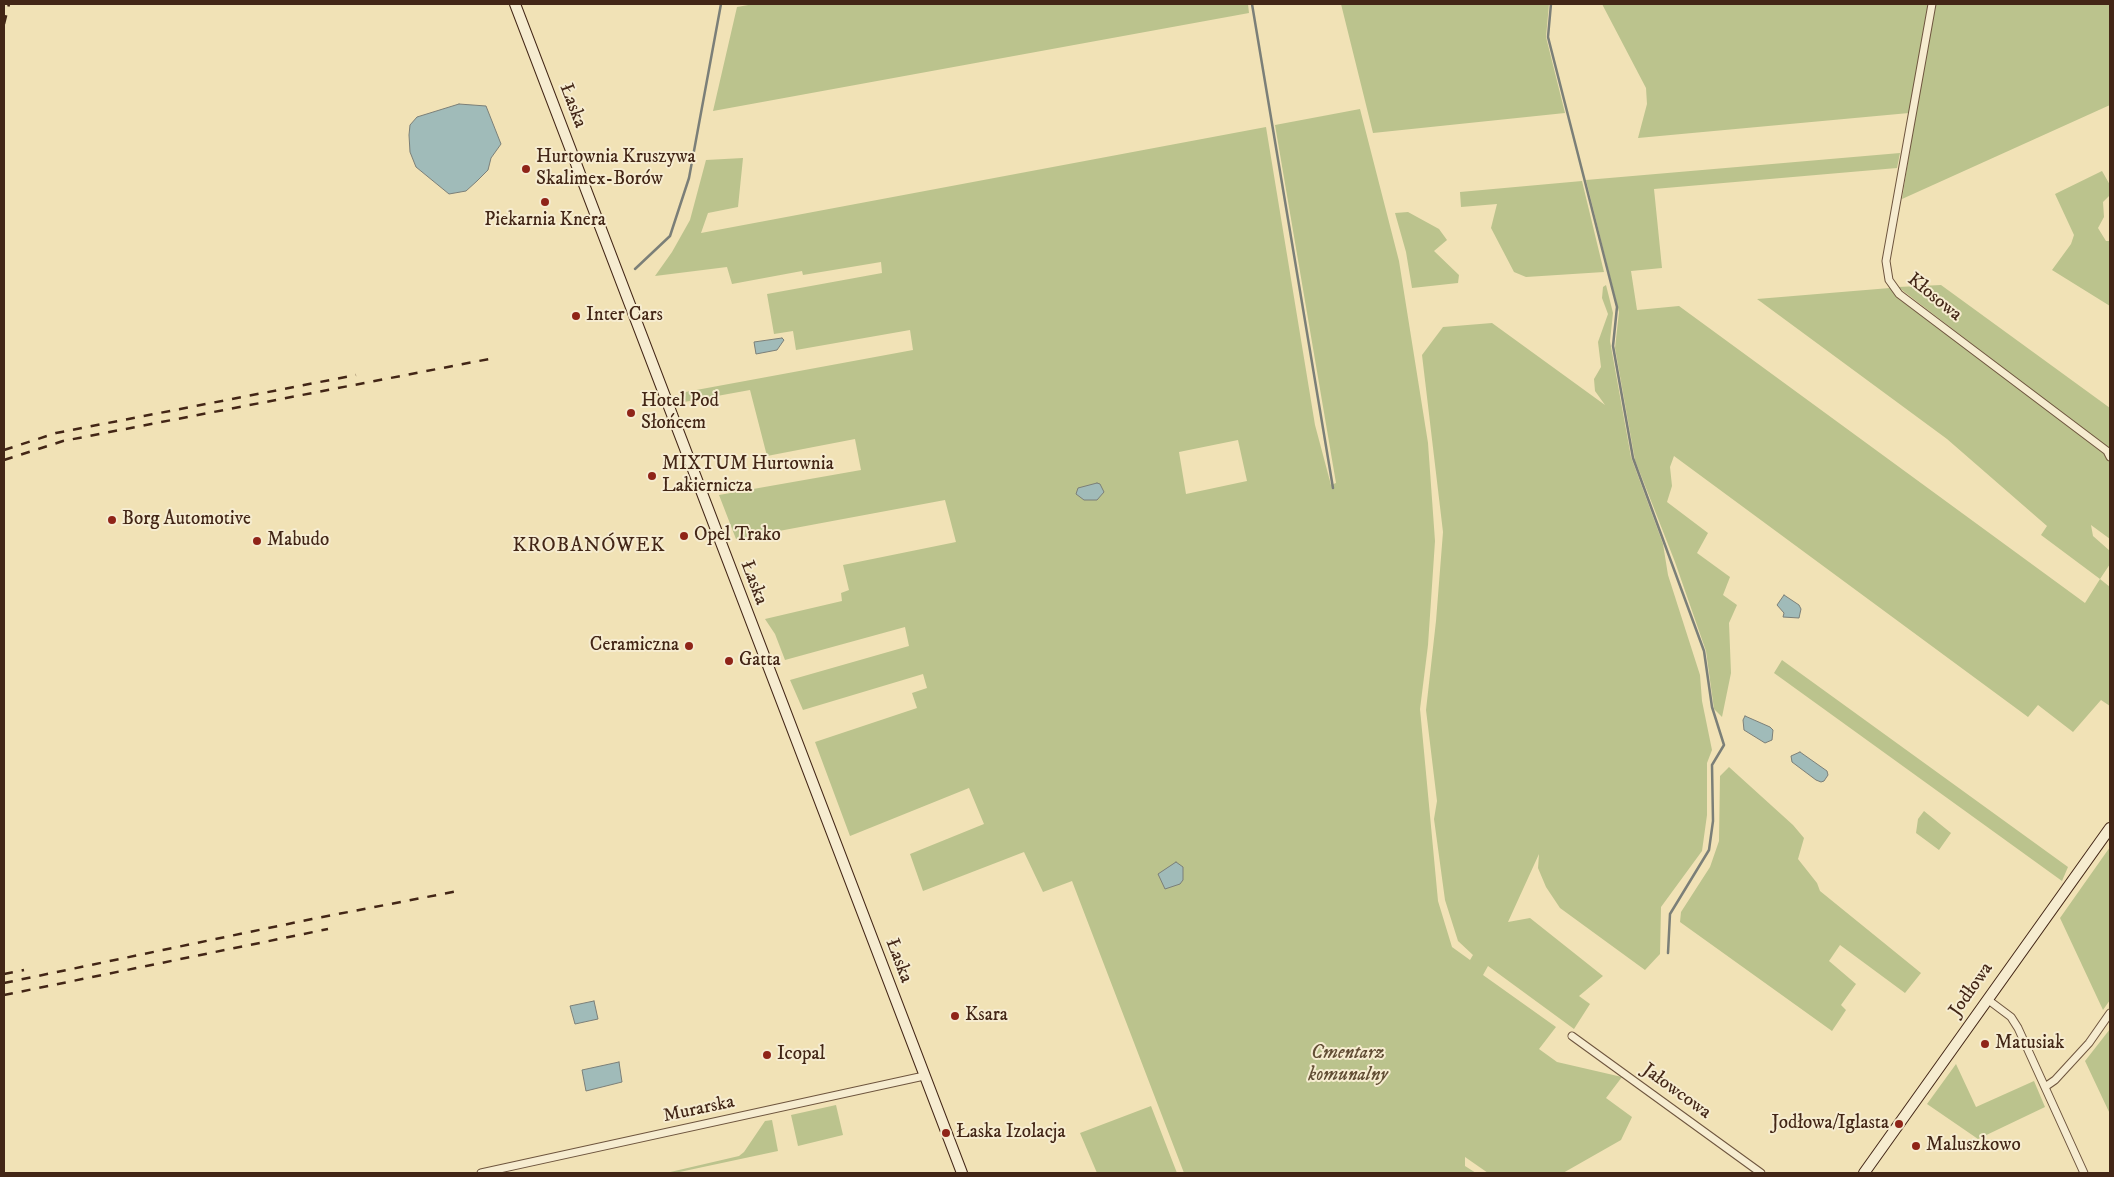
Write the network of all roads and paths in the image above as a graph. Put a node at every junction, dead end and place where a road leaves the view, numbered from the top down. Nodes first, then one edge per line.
1 (515, 4) edge
2 (1932, 4) edge
3 (2110, 457) edge
4 (2110, 828) edge
5 (1987, 999) junction
6 (2110, 1013) edge
7 (1572, 1036) dead end
8 (924, 1076) junction
9 (2045, 1087) junction
10 (518, 1165) junction
11 (481, 1173) edge
12 (520, 1173) edge
13 (962, 1173) edge
14 (1761, 1173) edge
15 (1864, 1173) edge
16 (2084, 1173) edge

1 - 8 main road, Łaska
2 - 3 street, Kłosowa
4 - 5 main road, Jodłowa
5 - 9 street
5 - 15 main road, Jodłowa
6 - 9 street
7 - 14 street, Jałowcowa
8 - 10 street, Murarska
8 - 13 main road, Łaska
9 - 16 street
10 - 11 street, Murarska
10 - 12 street

